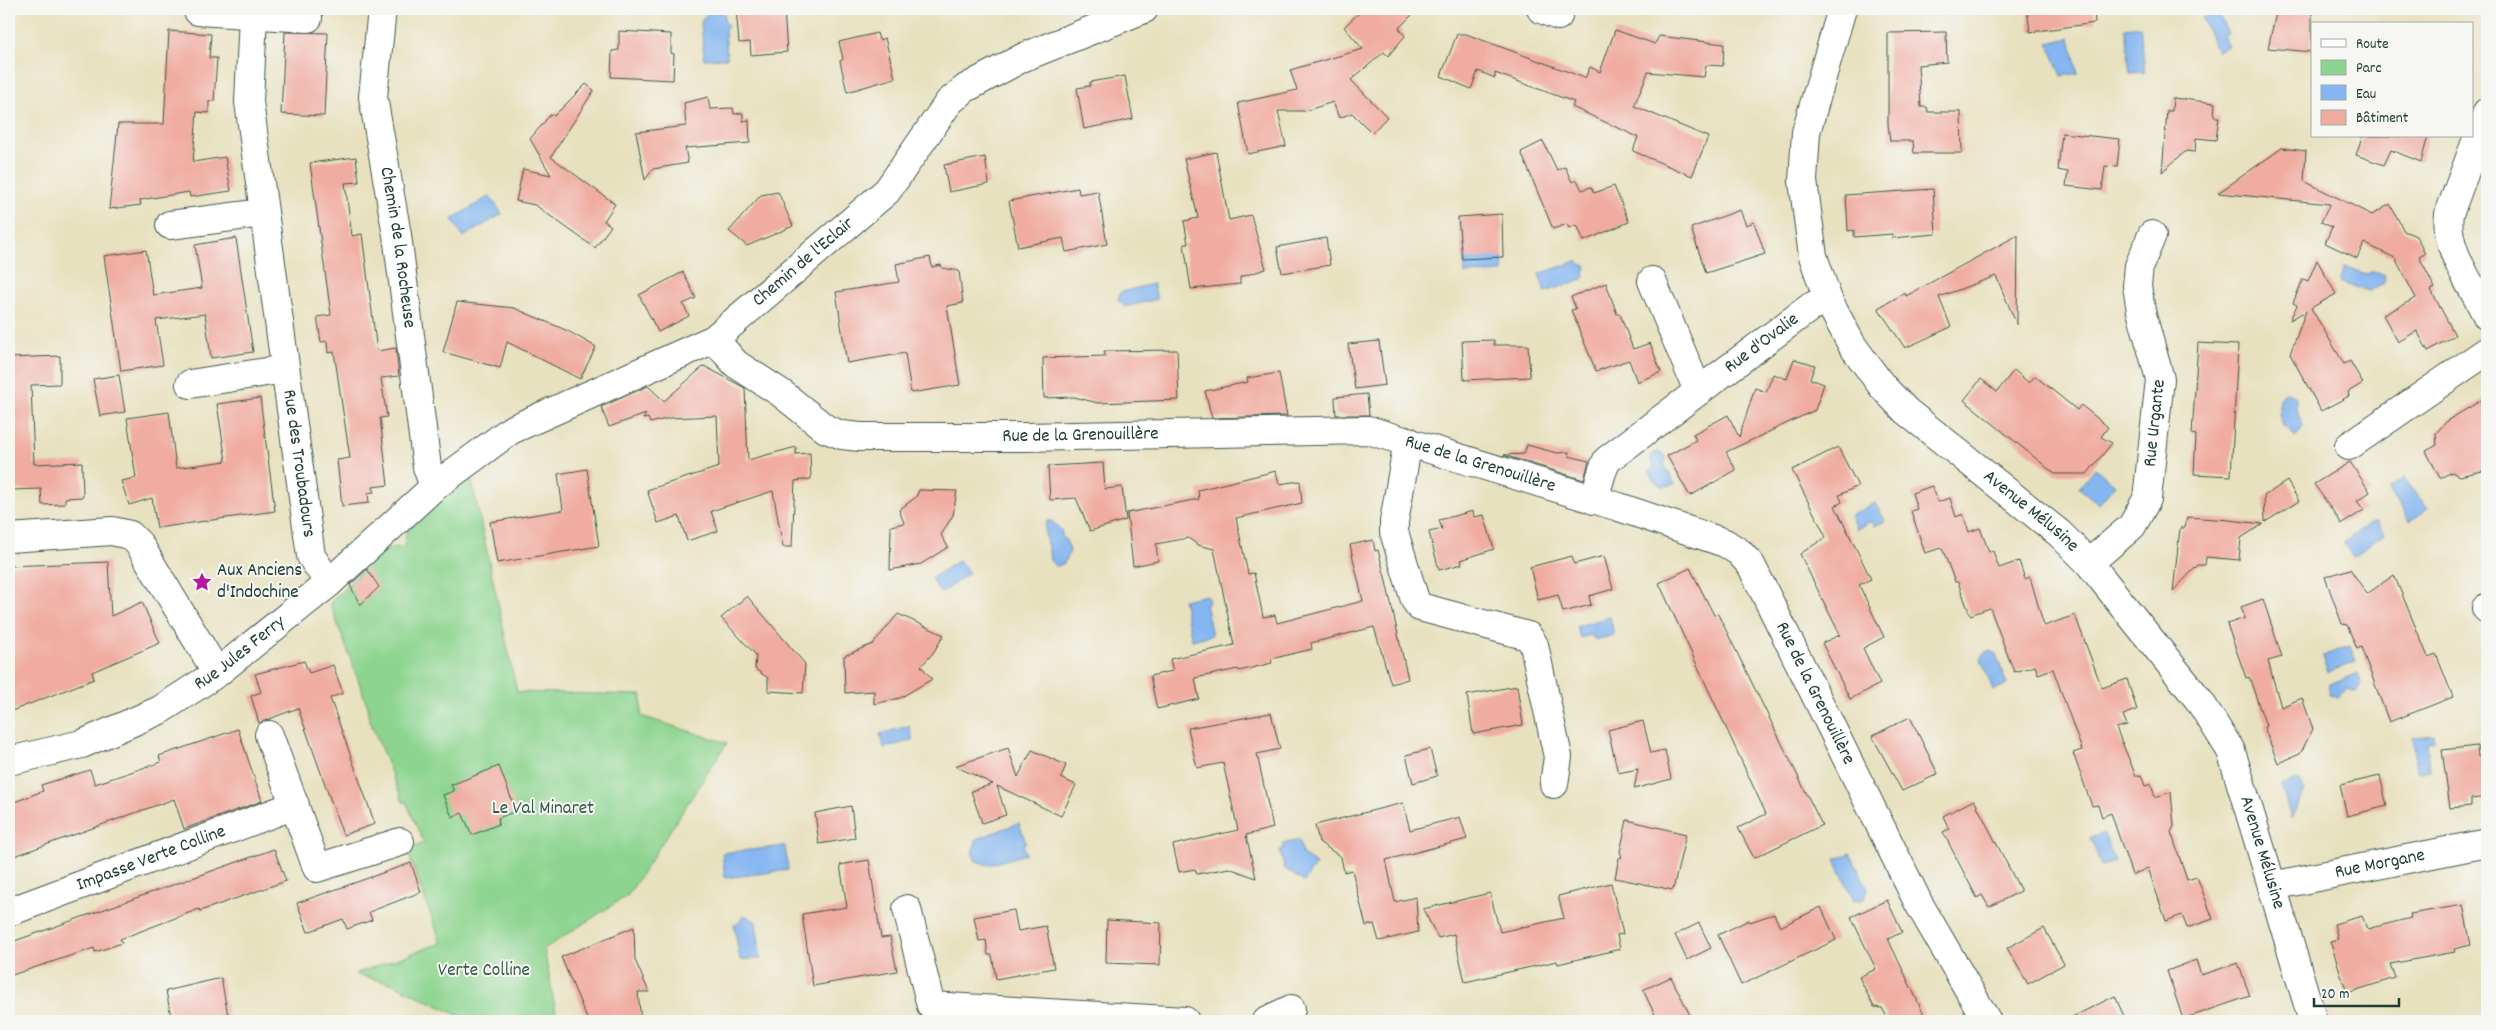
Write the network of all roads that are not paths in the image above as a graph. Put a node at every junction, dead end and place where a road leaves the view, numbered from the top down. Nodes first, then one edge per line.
1 (382, 9) edge
2 (1144, 9) edge
3 (1842, 9) edge
4 (198, 11) dead end
5 (252, 15) junction
6 (308, 18) dead end
7 (2487, 112) edge
8 (263, 213) junction
9 (170, 225) dead end
10 (2152, 234) dead end
11 (1652, 281) dead end
12 (1828, 300) junction
13 (2487, 316) edge
14 (714, 339) junction
15 (2487, 351) edge
16 (285, 369) junction
17 (190, 384) dead end
18 (1698, 391) junction
19 (1408, 441) junction
20 (2349, 446) dead end
21 (434, 487) junction
22 (1594, 500) junction
23 (9, 538) edge
24 (2089, 563) junction
25 (329, 583) junction
26 (217, 673) junction
27 (270, 735) dead end
28 (9, 761) edge
29 (1554, 784) dead end
30 (295, 805) junction
31 (400, 842) dead end
32 (2487, 844) edge
33 (2272, 886) junction
34 (908, 909) dead end
35 (9, 912) edge
36 (1291, 1009) dead end
37 (1185, 1021) edge
38 (1266, 1021) edge
39 (1987, 1021) edge
40 (2313, 1021) edge

1 - 21 street, Chemin de la Rocheuse
2 - 14 street, Chemin de l'Eclair
3 - 12 street, Avenue Mélusine
4 - 5 street
5 - 6 street
5 - 8 street, Rue des Troubadours
7 - 13 street
8 - 9 street
8 - 16 street, Rue des Troubadours
10 - 24 street, Rue Urgante
11 - 18 street
12 - 18 street, Rue d'Ovalie
12 - 24 street, Avenue Mélusine
14 - 19 street, Rue de la Grenouillère
14 - 21 street, Chemin de l'Eclair
15 - 20 street
16 - 17 street, Rue des Troubadours
16 - 25 street, Rue des Troubadours
18 - 22 street, Rue d'Ovalie
19 - 22 street, Rue de la Grenouillère
19 - 29 street
21 - 25 street, Rue Jules Ferry
22 - 39 street, Rue de la Grenouillère
23 - 26 street
24 - 33 street, Avenue Mélusine
25 - 26 street, Rue Jules Ferry
26 - 28 street, Rue Jules Ferry
27 - 30 street
30 - 31 street
30 - 35 street, Impasse Verte Colline
32 - 33 street, Rue Morgane
33 - 40 street, Avenue Mélusine
34 - 37 street
36 - 38 street

